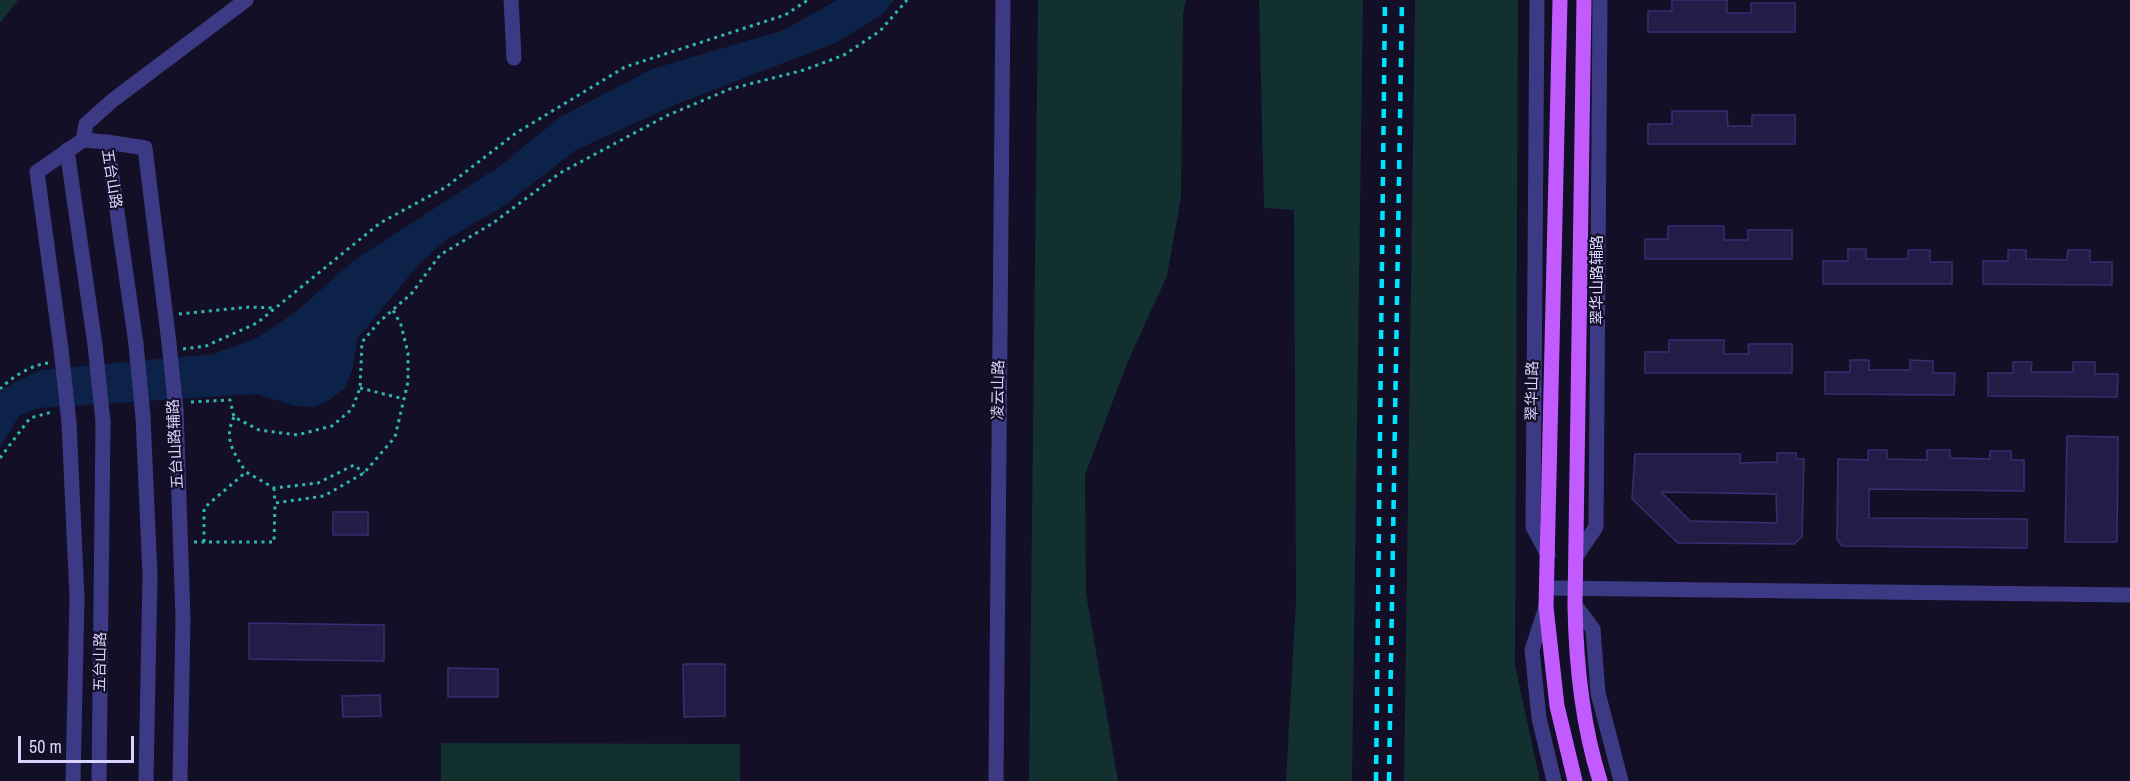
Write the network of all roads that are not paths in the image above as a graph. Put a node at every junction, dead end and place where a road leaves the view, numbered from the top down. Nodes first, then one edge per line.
1 (246, 0) edge
2 (511, 0) edge
3 (1003, 0) edge
4 (1537, 0) edge
5 (1560, 0) edge
6 (1584, 0) edge
7 (1600, 0) edge
8 (514, 58) dead end
9 (83, 140) junction
10 (107, 142) junction
11 (67, 150) junction
12 (1548, 555) junction
13 (1577, 555) junction
14 (1576, 587) junction
15 (1548, 588) junction
16 (2130, 595) edge
17 (1575, 605) junction
18 (1546, 607) junction
19 (73, 781) edge
20 (99, 781) edge
21 (146, 781) edge
22 (180, 781) edge
23 (996, 781) edge
24 (1554, 781) edge
25 (1575, 781) edge
26 (1600, 781) edge
27 (1621, 781) edge

1 - 9 street
2 - 8 street
3 - 23 street, 凌云山路
4 - 12 street
5 - 12 main road, 翠华山路
6 - 13 main road
7 - 13 street, 翠华山路辅路
9 - 10 street, 五台山路
9 - 11 street, 五台山路
10 - 21 street, 五台山路, bridge
10 - 22 street, 五台山路辅路, bridge
11 - 19 street, bridge
11 - 20 street, 五台山路, bridge
12 - 15 main road, 翠华山路
13 - 14 main road
14 - 15 street
14 - 16 street
14 - 17 main road
15 - 18 main road, 翠华山路
17 - 26 main road
17 - 27 street
18 - 24 street
18 - 25 main road, 翠华山路

